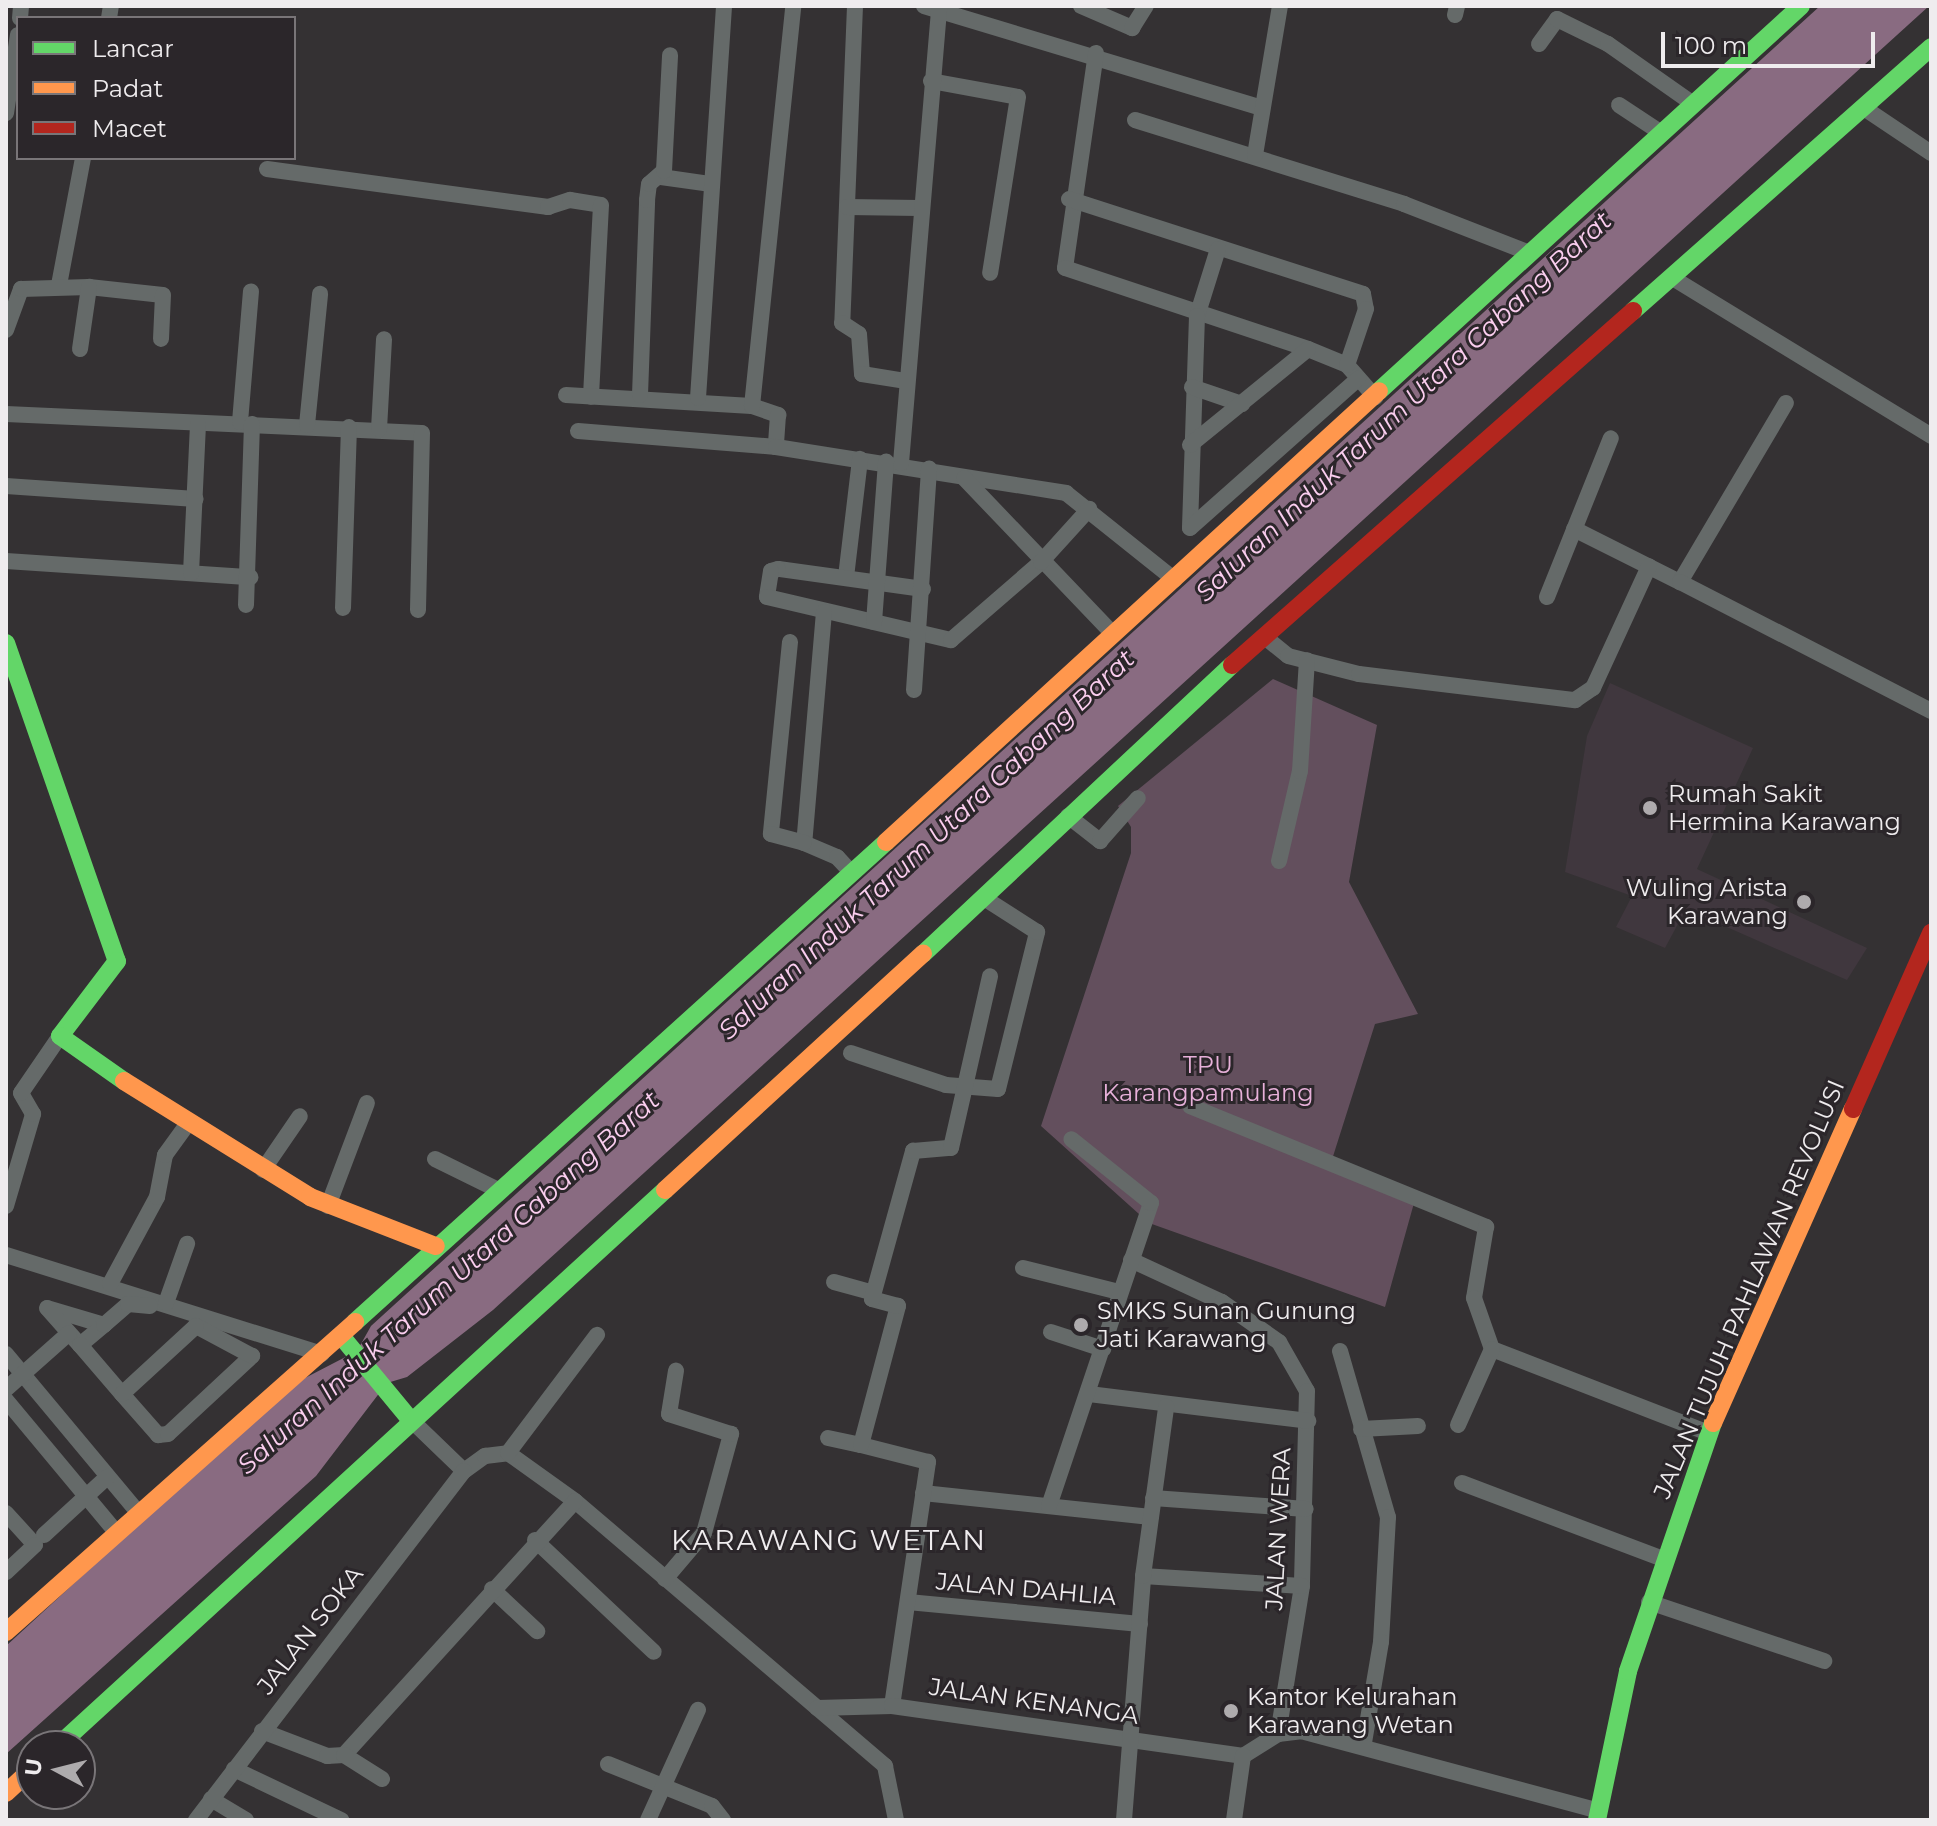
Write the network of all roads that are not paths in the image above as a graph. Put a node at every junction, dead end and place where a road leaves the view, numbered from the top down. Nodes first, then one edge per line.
1 (724, 6) edge
2 (793, 6) edge
3 (855, 6) edge
4 (1081, 6) edge
5 (1146, 6) edge
6 (1280, 6) edge
7 (1801, 6) edge
8 (934, 8) edge
9 (1539, 44) dead end
10 (1931, 47) edge
11 (16, 48) edge
12 (1096, 53) junction
13 (670, 55) dead end
14 (931, 81) junction
15 (1692, 103) junction
16 (1619, 105) dead end
17 (1262, 108) junction
18 (1864, 108) junction
19 (6, 113) edge
20 (1135, 120) dead end
21 (1660, 132) junction
22 (1931, 153) edge
23 (1255, 155) junction
24 (83, 160) edge
25 (267, 169) dead end
26 (661, 177) junction
27 (710, 184) junction
28 (1069, 199) junction
29 (847, 207) junction
30 (919, 208) junction
31 (1218, 249) junction
32 (1530, 253) junction
33 (990, 273) dead end
34 (1671, 277) junction
35 (59, 285) junction
36 (89, 287) junction
37 (251, 291) dead end
38 (320, 294) dead end
39 (1197, 316) junction
40 (6, 330) edge
41 (161, 339) dead end
42 (384, 339) dead end
43 (80, 349) dead end
44 (1308, 349) junction
45 (1347, 365) junction
46 (1358, 379) junction
47 (906, 381) junction
48 (1192, 387) junction
49 (566, 395) dead end
50 (640, 395) junction
51 (591, 397) junction
52 (1375, 397) junction
53 (698, 398) junction
54 (1786, 403) dead end
55 (1242, 404) junction
56 (752, 406) junction
57 (6, 414) edge
58 (246, 423) junction
59 (198, 424) junction
60 (307, 425) junction
61 (349, 427) junction
62 (379, 429) junction
63 (578, 431) dead end
64 (1931, 436) edge
65 (1611, 438) dead end
66 (1190, 445) junction
67 (776, 447) junction
68 (860, 459) junction
69 (894, 462) junction
70 (929, 469) junction
71 (964, 478) junction
72 (6, 486) edge
73 (196, 499) junction
74 (1089, 509) junction
75 (1574, 529) junction
76 (6, 561) edge
77 (1041, 562) junction
78 (1649, 566) junction
79 (191, 573) junction
80 (250, 577) junction
81 (846, 577) junction
82 (1175, 580) junction
83 (879, 582) junction
84 (1680, 582) junction
85 (923, 589) junction
86 (1547, 597) dead end
87 (246, 605) dead end
88 (343, 608) dead end
89 (418, 610) dead end
90 (824, 612) junction
91 (874, 622) junction
92 (1111, 632) junction
93 (923, 636) junction
94 (1266, 638) junction
95 (790, 642) dead end
96 (6, 643) edge
97 (1307, 660) junction
98 (914, 690) dead end
99 (1931, 711) edge
100 (1138, 798) dead end
101 (1068, 816) junction
102 (804, 843) junction
103 (1279, 861) dead end
104 (852, 873) junction
105 (993, 908) junction
106 (1931, 933) edge
107 (990, 976) dead end
108 (60, 1036) junction
109 (851, 1053) dead end
110 (966, 1090) junction
111 (13, 1091) edge
112 (367, 1103) dead end
113 (1190, 1106) dead end
114 (300, 1116) dead end
115 (187, 1125) junction
116 (1071, 1139) dead end
117 (435, 1159) dead end
118 (263, 1170) junction
119 (500, 1191) junction
120 (6, 1206) edge
121 (328, 1206) junction
122 (187, 1244) dead end
123 (436, 1246) junction
124 (6, 1255) edge
125 (1131, 1260) junction
126 (1023, 1268) dead end
127 (834, 1282) dead end
128 (110, 1284) junction
129 (1119, 1292) junction
130 (874, 1293) junction
131 (166, 1303) junction
132 (104, 1325) junction
133 (196, 1326) junction
134 (1051, 1332) dead end
135 (597, 1335) dead end
136 (74, 1339) junction
137 (344, 1342) junction
138 (1103, 1349) junction
139 (1492, 1349) junction
140 (1340, 1351) dead end
141 (6, 1354) edge
142 (322, 1354) junction
143 (676, 1371) dead end
144 (24, 1374) junction
145 (6, 1389) edge
146 (122, 1394) junction
147 (1089, 1394) junction
148 (6, 1400) edge
149 (1166, 1407) junction
150 (409, 1418) junction
151 (1308, 1421) junction
152 (1458, 1425) dead end
153 (1418, 1426) dead end
154 (1361, 1429) junction
155 (1709, 1433) junction
156 (828, 1438) dead end
157 (861, 1445) junction
158 (508, 1453) junction
159 (464, 1471) junction
160 (107, 1477) junction
161 (1462, 1483) dead end
162 (923, 1493) junction
163 (89, 1496) junction
164 (1153, 1498) junction
165 (575, 1501) junction
166 (1049, 1506) junction
167 (1306, 1509) junction
168 (136, 1510) junction
169 (6, 1513) edge
170 (1151, 1517) junction
171 (115, 1531) junction
172 (44, 1535) dead end
173 (535, 1540) junction
174 (1663, 1559) junction
175 (6, 1572) edge
176 (1143, 1576) junction
177 (665, 1579) junction
178 (1302, 1586) junction
179 (492, 1589) junction
180 (908, 1602) junction
181 (1649, 1602) junction
182 (1140, 1624) junction
183 (537, 1631) dead end
184 (6, 1632) edge
185 (654, 1652) dead end
186 (1824, 1661) dead end
187 (892, 1706) junction
188 (817, 1708) junction
189 (698, 1710) dead end
190 (75, 1730) edge
191 (262, 1731) junction
192 (1278, 1734) junction
193 (1130, 1737) junction
194 (1364, 1743) junction
195 (344, 1755) junction
196 (1243, 1756) junction
197 (608, 1764) dead end
198 (234, 1769) junction
199 (382, 1779) dead end
200 (658, 1788) junction
201 (211, 1799) junction
202 (1594, 1817) edge
203 (196, 1820) edge
204 (246, 1820) edge
205 (341, 1820) edge
206 (648, 1820) edge
207 (723, 1820) edge
208 (896, 1820) edge
209 (1124, 1820) edge
210 (1234, 1820) edge

1 - 27 street
2 - 56 street
3 - 29 street
4 - 5 street
6 - 17 street
7 - 15 street
8 - 12 street
8 - 14 street
9 - 15 street
10 - 18 street
11 - 19 street
12 - 17 street
12 - 28 street
13 - 26 street
14 - 30 street
14 - 33 street
15 - 21 street
16 - 21 street
17 - 23 street
18 - 22 street
18 - 34 street
20 - 23 street
21 - 32 street
23 - 32 street
24 - 35 street
25 - 51 street
26 - 27 street
26 - 50 street
27 - 53 street
28 - 31 street
28 - 39 street
29 - 30 street
29 - 47 street
30 - 47 street
31 - 39 street
31 - 45 street
32 - 52 street
34 - 64 street
34 - 94 street
35 - 36 street
35 - 40 street
36 - 41 street
36 - 43 street
37 - 58 street
38 - 60 street
39 - 44 street
39 - 48 street
42 - 62 street
44 - 45 street
44 - 55 street
45 - 46 street
46 - 52 street
46 - 66 street
47 - 69 street
48 - 55 street
48 - 66 street
49 - 51 street
50 - 51 street
50 - 53 street
52 - 82 street
53 - 56 street
54 - 84 street
55 - 66 street
56 - 67 street
57 - 59 street
58 - 59 street
58 - 60 street
58 - 80 street
59 - 73 street
60 - 61 street
61 - 62 street
61 - 88 street
62 - 89 street
63 - 67 street
65 - 75 street
67 - 68 street
68 - 69 street
68 - 81 street
69 - 70 street
69 - 83 street
70 - 71 street
70 - 85 street
71 - 74 street
71 - 77 street
72 - 73 street
73 - 79 street
74 - 77 street
74 - 82 street
75 - 78 street
75 - 86 street
76 - 79 street
77 - 92 street
77 - 93 street
78 - 84 street
78 - 97 street
79 - 80 street
80 - 87 street
81 - 83 street
81 - 90 street
82 - 92 street
83 - 85 street
83 - 91 street
84 - 99 street
85 - 93 street
90 - 91 street
90 - 102 street
91 - 93 street
92 - 104 street
93 - 98 street
94 - 97 street
94 - 101 street
95 - 102 street
96 - 108 street
97 - 103 street
100 - 101 street
101 - 105 street
102 - 104 street
104 - 119 street
105 - 110 street
105 - 150 street
106 - 155 street, JALAN TUJUH PAHLAWAN REVOLUSI
107 - 110 street
108 - 111 street
108 - 115 street
109 - 110 street
110 - 130 street
111 - 120 street
112 - 121 street
113 - 139 street
114 - 118 street
115 - 118 street
115 - 128 street
116 - 125 street
117 - 119 street
118 - 121 street
119 - 123 street
121 - 123 street
122 - 131 street
123 - 137 street
124 - 128 street
125 - 129 street
125 - 151 street, JALAN WERA
126 - 129 street
127 - 130 street
128 - 131 street
129 - 138 street
130 - 157 street
131 - 142 street
132 - 133 street
132 - 136 street
132 - 136 street
133 - 146 street
133 - 146 street
134 - 138 street
135 - 158 street
136 - 144 street
136 - 146 street
137 - 142 street
137 - 150 street
138 - 147 street
139 - 152 street
139 - 155 street
140 - 154 street
141 - 144 street
142 - 168 street
143 - 177 street
144 - 145 street
144 - 160 street
147 - 149 street
147 - 166 street
148 - 163 street
149 - 151 street
149 - 164 street
150 - 159 street
150 - 190 street
151 - 167 street, JALAN WERA
153 - 154 street
154 - 194 street
155 - 174 street, JALAN TUJUH PAHLAWAN REVOLUSI
156 - 157 street
157 - 162 street
158 - 159 street
158 - 165 street
159 - 191 street, JALAN SOKA
160 - 163 street
160 - 168 street
161 - 174 street
162 - 166 street
162 - 180 street
163 - 171 street
163 - 172 street
164 - 167 street
164 - 170 street
165 - 173 street
165 - 177 street
166 - 170 street
167 - 178 street, JALAN WERA
168 - 171 street
169 - 175 street
170 - 176 street
171 - 184 street
173 - 179 street
173 - 185 street
174 - 181 street, JALAN TUJUH PAHLAWAN REVOLUSI
176 - 178 street
176 - 182 street
177 - 188 street
178 - 192 street, JALAN WERA
179 - 183 street
179 - 195 street
180 - 182 street, JALAN DAHLIA
180 - 187 street
181 - 186 street
181 - 202 street, JALAN TUJUH PAHLAWAN REVOLUSI
182 - 193 street
187 - 188 street, JALAN KENANGA
187 - 193 street, JALAN KENANGA
188 - 208 street
189 - 200 street
191 - 195 street
191 - 198 street, JALAN SOKA
192 - 194 street
192 - 196 street
193 - 196 street, JALAN KENANGA
193 - 209 street
194 - 202 street
195 - 199 street
196 - 210 street
197 - 200 street
198 - 201 street, JALAN SOKA
198 - 205 street
200 - 206 street
200 - 207 street
201 - 203 street, JALAN SOKA
201 - 204 street

